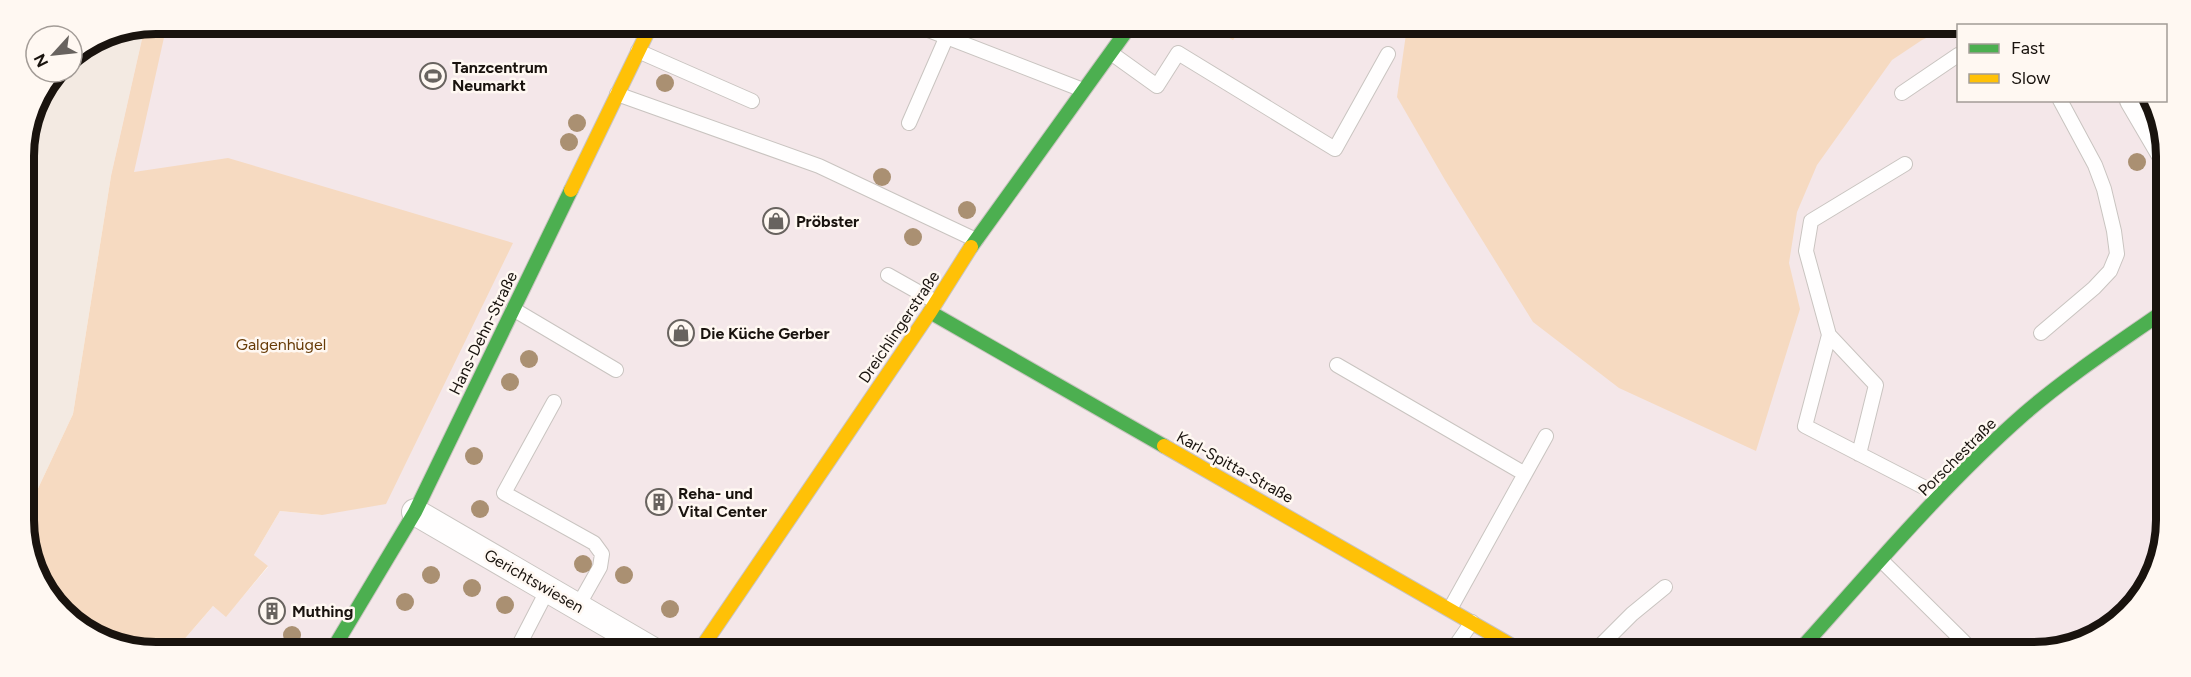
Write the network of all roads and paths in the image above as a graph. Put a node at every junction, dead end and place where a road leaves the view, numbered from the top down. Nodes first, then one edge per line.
1 (646, 34) edge
2 (941, 34) edge
3 (1124, 34) edge
4 (947, 36) junction
5 (638, 51) junction
6 (1111, 52) junction
7 (1388, 54) dead end
8 (1957, 55) edge
9 (1085, 90) junction
10 (1902, 93) dead end
11 (616, 94) junction
12 (752, 101) dead end
13 (2061, 102) edge
14 (2134, 102) edge
15 (909, 123) dead end
16 (2155, 137) edge
17 (1905, 164) dead end
18 (976, 240) junction
19 (888, 275) dead end
20 (933, 307) junction
21 (513, 309) junction
22 (2156, 317) edge
23 (2041, 333) dead end
24 (1829, 335) junction
25 (1337, 365) dead end
26 (616, 370) dead end
27 (554, 402) dead end
28 (1546, 436) dead end
29 (1859, 454) junction
30 (1525, 474) junction
31 (1941, 496) junction
32 (415, 512) junction
33 (1882, 561) junction
34 (1665, 587) dead end
35 (548, 589) junction
36 (578, 606) junction
37 (1450, 609) junction
38 (1472, 622) junction
39 (337, 642) edge
40 (521, 642) edge
41 (639, 642) edge
42 (705, 642) edge
43 (1458, 642) edge
44 (1506, 642) edge
45 (1604, 642) edge
46 (1807, 642) edge
47 (1964, 642) edge

1 - 5 street, Hans-Dehn-Straße
2 - 4 lane
3 - 6 street, Dreichlingerstraße
4 - 9 lane
4 - 15 lane
5 - 11 street, Hans-Dehn-Straße
5 - 12 lane
6 - 7 lane
6 - 9 street, Dreichlingerstraße
8 - 10 lane
9 - 18 street, Dreichlingerstraße
11 - 18 lane
11 - 21 street, Hans-Dehn-Straße
13 - 23 lane
14 - 16 street
17 - 24 lane
18 - 20 street, Dreichlingerstraße
19 - 20 lane
20 - 37 street, Karl-Spitta-Straße
20 - 42 street, Dreichlingerstraße
21 - 26 lane
21 - 32 street, Hans-Dehn-Straße
22 - 31 street, Porschestraße
24 - 29 lane
24 - 29 lane
25 - 30 lane
27 - 36 lane
28 - 30 lane
29 - 31 lane
30 - 37 lane
31 - 33 street, Porschestraße
32 - 35 street, Gerichtswiesen
32 - 39 street, Hans-Dehn-Straße
33 - 46 street, Porschestraße
33 - 47 lane
34 - 45 lane
35 - 36 street, Gerichtswiesen
35 - 40 lane
36 - 41 street, Gerichtswiesen
37 - 38 street, Karl-Spitta-Straße
38 - 43 lane
38 - 44 street, Karl-Spitta-Straße

